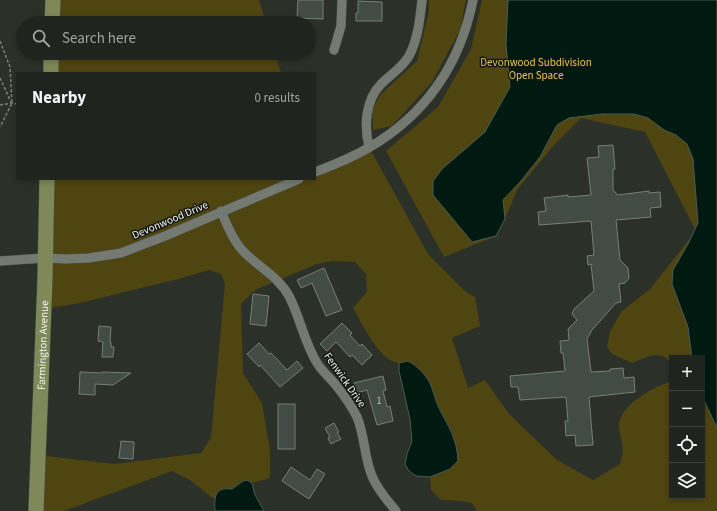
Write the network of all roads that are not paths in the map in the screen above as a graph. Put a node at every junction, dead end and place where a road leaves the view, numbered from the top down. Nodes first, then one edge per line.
1 (53, 0) edge
2 (342, 0) edge
3 (422, 0) edge
4 (473, 0) edge
5 (52, 16) edge
6 (334, 50) dead end
7 (51, 60) edge
8 (51, 72) edge
9 (369, 148) junction
10 (316, 172) edge
11 (48, 180) edge
12 (297, 180) edge
13 (221, 211) junction
14 (45, 258) junction
15 (0, 261) edge
16 (36, 511) edge
17 (396, 511) edge

1 - 5 main road
2 - 6 street
3 - 9 street
4 - 9 street
7 - 8 main road
9 - 10 street
11 - 14 main road, Farmington Avenue
12 - 13 street, Devonwood Drive
13 - 14 street, Devonwood Drive
13 - 17 street, Fenwick Drive
14 - 15 street, Devonwood Drive
14 - 16 main road, Farmington Avenue

